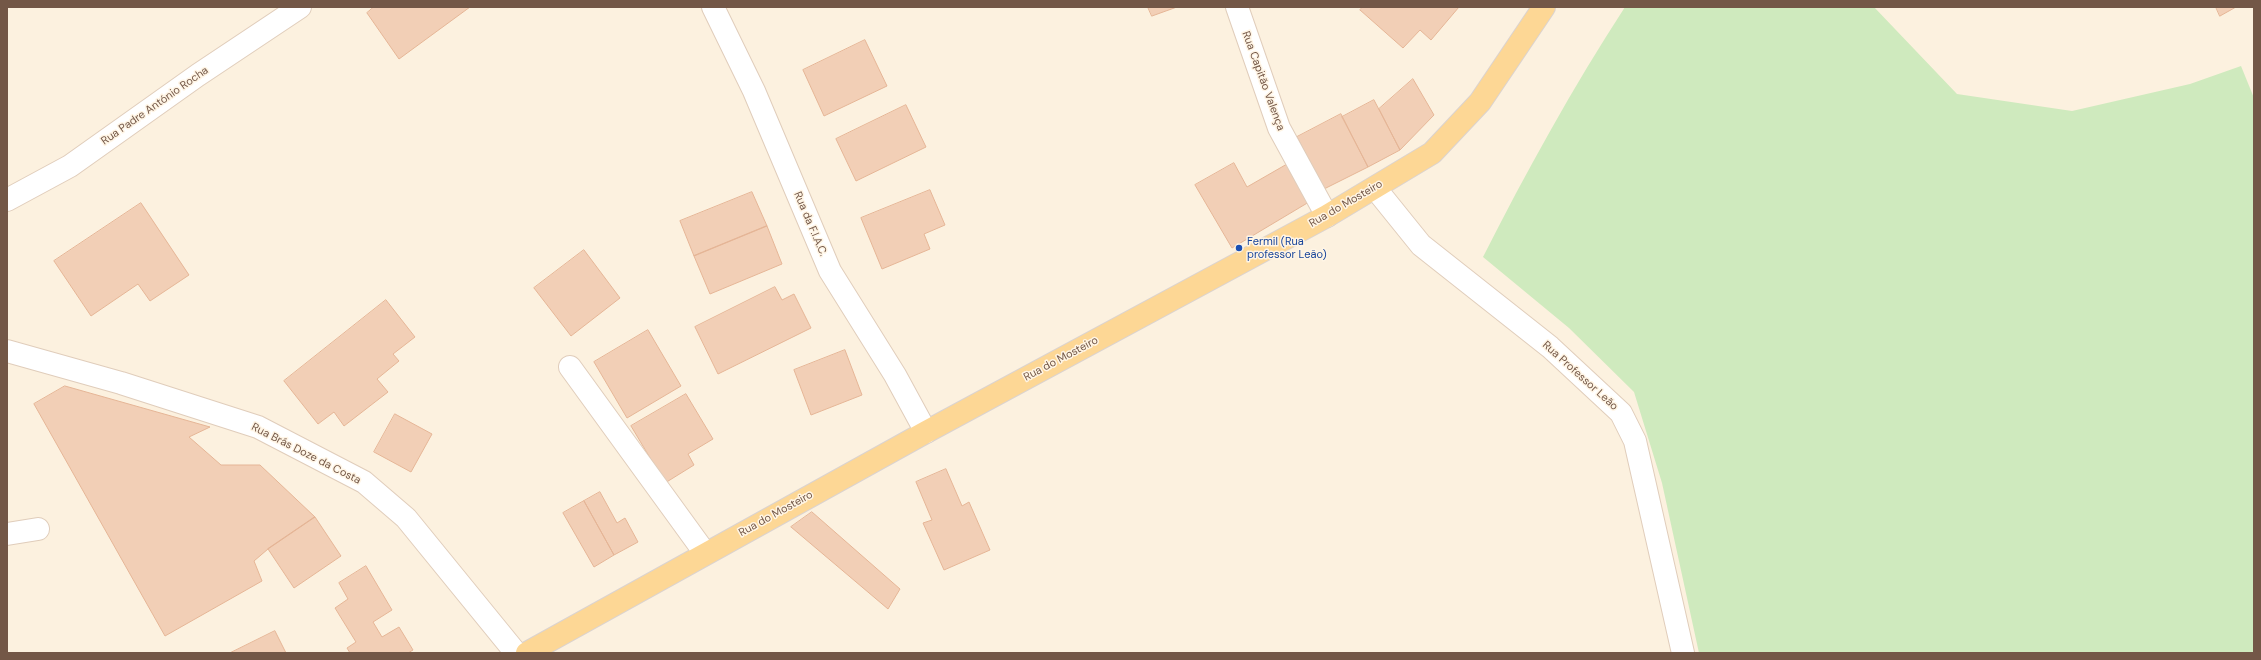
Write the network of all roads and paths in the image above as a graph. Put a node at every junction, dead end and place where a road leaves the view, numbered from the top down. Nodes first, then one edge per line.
1 (300, 7) edge
2 (713, 7) edge
3 (1237, 7) edge
4 (1544, 7) edge
5 (1375, 188) junction
6 (7, 200) edge
7 (1327, 216) junction
8 (7, 351) edge
9 (570, 367) dead end
10 (926, 432) junction
11 (38, 529) dead end
12 (7, 534) edge
13 (705, 553) junction
14 (516, 653) edge
15 (527, 653) edge
16 (1683, 653) edge

1 - 6 street, Rua Padre António Rocha
2 - 10 street, Rua da F.I.A.C.
3 - 7 street, Rua Capitão Valença
4 - 5 main road, Rua do Mosteiro
5 - 7 main road, Rua do Mosteiro
5 - 16 street, Rua Professor Leão
7 - 10 main road, Rua do Mosteiro
8 - 14 street, Rua Brás Doze da Costa
9 - 13 street
10 - 13 main road, Rua do Mosteiro
11 - 12 street
13 - 15 main road, Rua do Mosteiro

